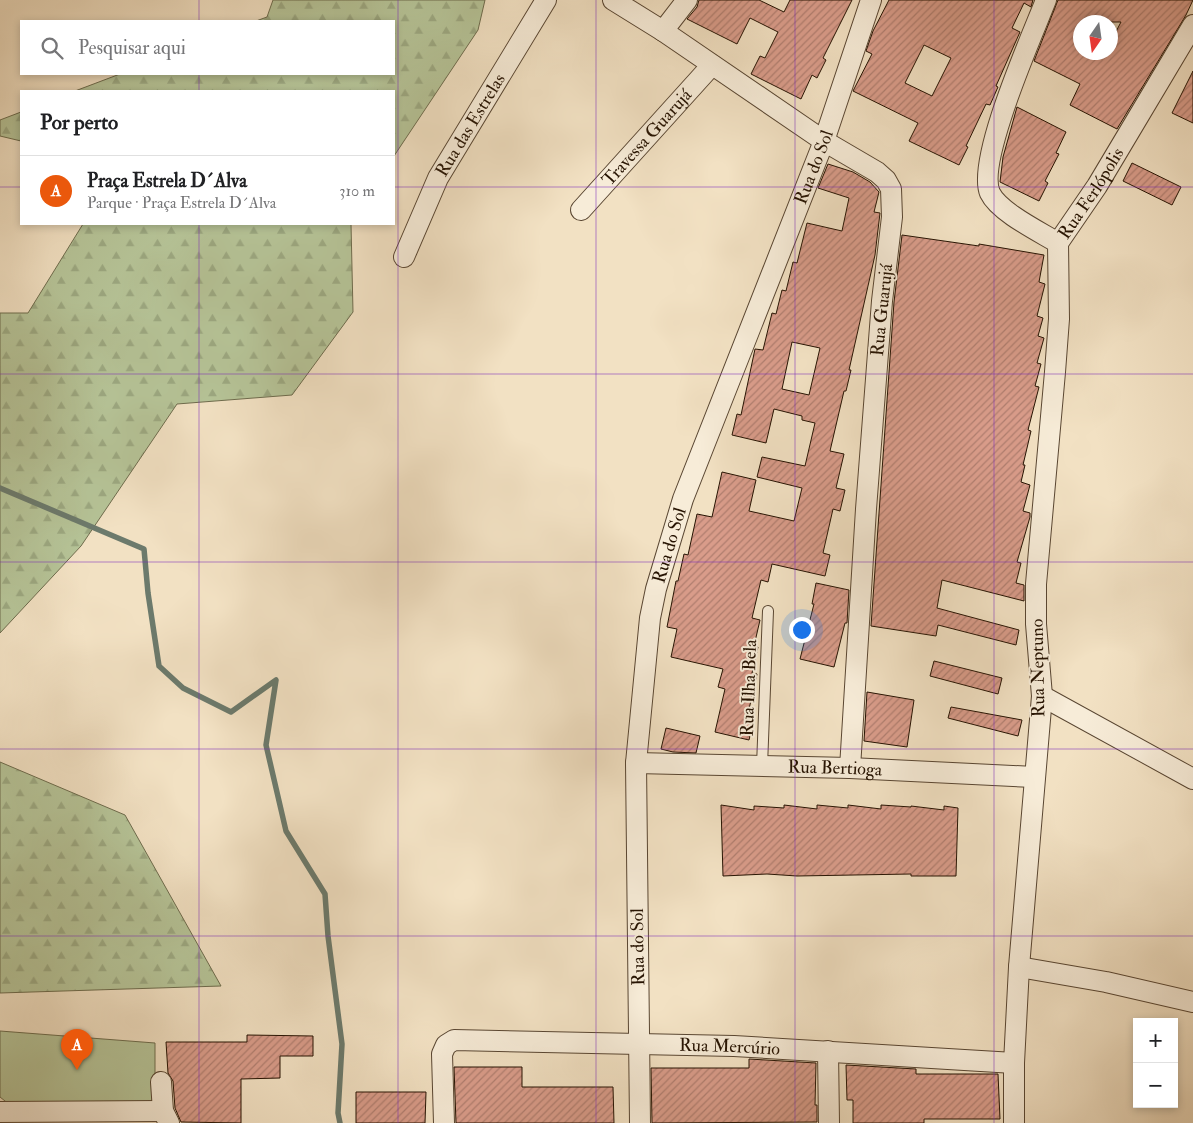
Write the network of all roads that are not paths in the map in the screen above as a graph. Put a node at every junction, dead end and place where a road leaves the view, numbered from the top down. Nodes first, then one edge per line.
1 (546, 0) edge
2 (613, 0) edge
3 (687, 0) edge
4 (871, 0) edge
5 (1046, 0) edge
6 (1193, 25) edge
7 (664, 31) junction
8 (712, 64) junction
9 (824, 141) junction
10 (581, 210) dead end
11 (1058, 243) junction
12 (404, 257) dead end
13 (768, 611) dead end
14 (1042, 696) junction
15 (636, 763) junction
16 (762, 766) junction
17 (850, 768) junction
18 (1034, 777) junction
19 (1193, 779) edge
20 (1019, 968) junction
21 (1193, 1002) edge
22 (639, 1043) junction
23 (828, 1051) junction
24 (1014, 1063) junction
25 (161, 1082) dead end
26 (0, 1112) edge
27 (166, 1117) edge
28 (444, 1123) edge
29 (640, 1123) edge
30 (829, 1123) edge
31 (1014, 1123) edge

1 - 12 street, Rua das Estrelas
2 - 7 street, Rua Guarujá
3 - 7 street
4 - 9 street, Rua do Sol
5 - 11 street, Rua Ferlópolis
6 - 11 street, Rua Ferlópolis
7 - 8 street, Rua Guarujá
8 - 9 street, Rua Guarujá
8 - 10 street, Travessa Guarujá
9 - 15 street, Rua do Sol
9 - 17 street, Rua Guarujá
11 - 14 street, Rua Neptuno
13 - 16 lane, Rua Ilha Bela
14 - 18 street, Rua Neptuno
14 - 19 street
15 - 16 street, Rua Bertioga
15 - 22 street, Rua do Sol
16 - 17 street, Rua Bertioga
17 - 18 street, Rua Bertioga
18 - 20 street, Rua Neptuno
20 - 21 street
20 - 24 street, Rua Neptuno
22 - 23 street, Rua Mercúrio
22 - 28 street, Rua Mercúrio
22 - 29 street, Rua do Sol
23 - 24 street, Rua Mercúrio
23 - 30 street
24 - 31 street, Rua Neptuno
25 - 27 street
26 - 27 street

